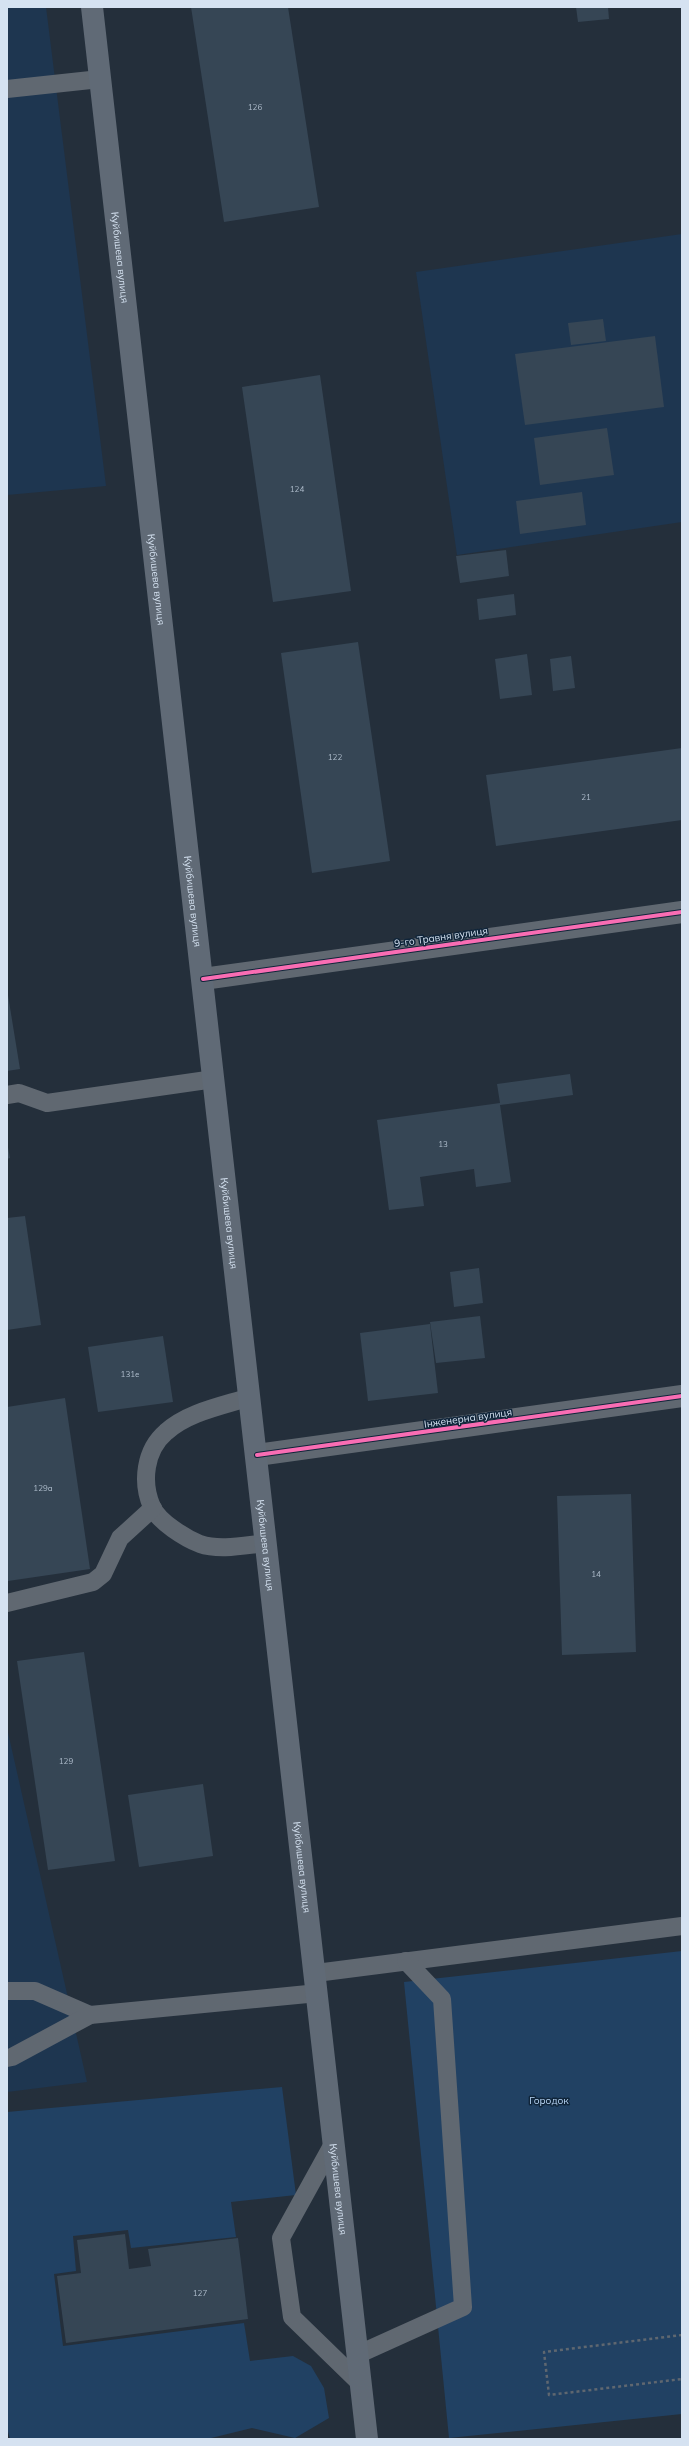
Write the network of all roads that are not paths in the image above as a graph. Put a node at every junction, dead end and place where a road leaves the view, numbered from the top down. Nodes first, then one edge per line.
1 (92, 7) edge
2 (100, 79) junction
3 (7, 89) edge
4 (682, 912) edge
5 (203, 979) junction
6 (214, 1079) junction
7 (7, 1095) edge
8 (682, 1396) edge
9 (250, 1397) junction
10 (257, 1455) junction
11 (153, 1508) junction
12 (267, 1543) junction
13 (7, 1603) edge
14 (682, 1926) edge
15 (406, 1961) junction
16 (317, 1983) junction
17 (7, 1991) edge
18 (90, 2015) junction
19 (7, 2058) edge
20 (334, 2142) junction
21 (359, 2354) junction
22 (362, 2385) junction
23 (368, 2439) edge

1 - 2 main road, Куйбишева вулиця
2 - 3 lane
2 - 5 main road, Куйбишева вулиця
4 - 5 street, 9-го Травня вулиця
5 - 6 main road, Куйбишева вулиця
6 - 7 lane
6 - 9 main road, Куйбишева вулиця
8 - 10 street, Інженерна вулиця
9 - 10 main road, Куйбишева вулиця
9 - 11 lane
10 - 12 main road, Куйбишева вулиця
11 - 12 lane
11 - 13 lane
12 - 16 main road, Куйбишева вулиця
14 - 15 lane
15 - 16 lane
15 - 21 lane
16 - 18 lane
16 - 20 main road, Куйбишева вулиця
17 - 18 lane
18 - 19 lane
20 - 21 main road, Куйбишева вулиця
20 - 22 lane
21 - 22 main road, Куйбишева вулиця
22 - 23 main road, Куйбишева вулиця

